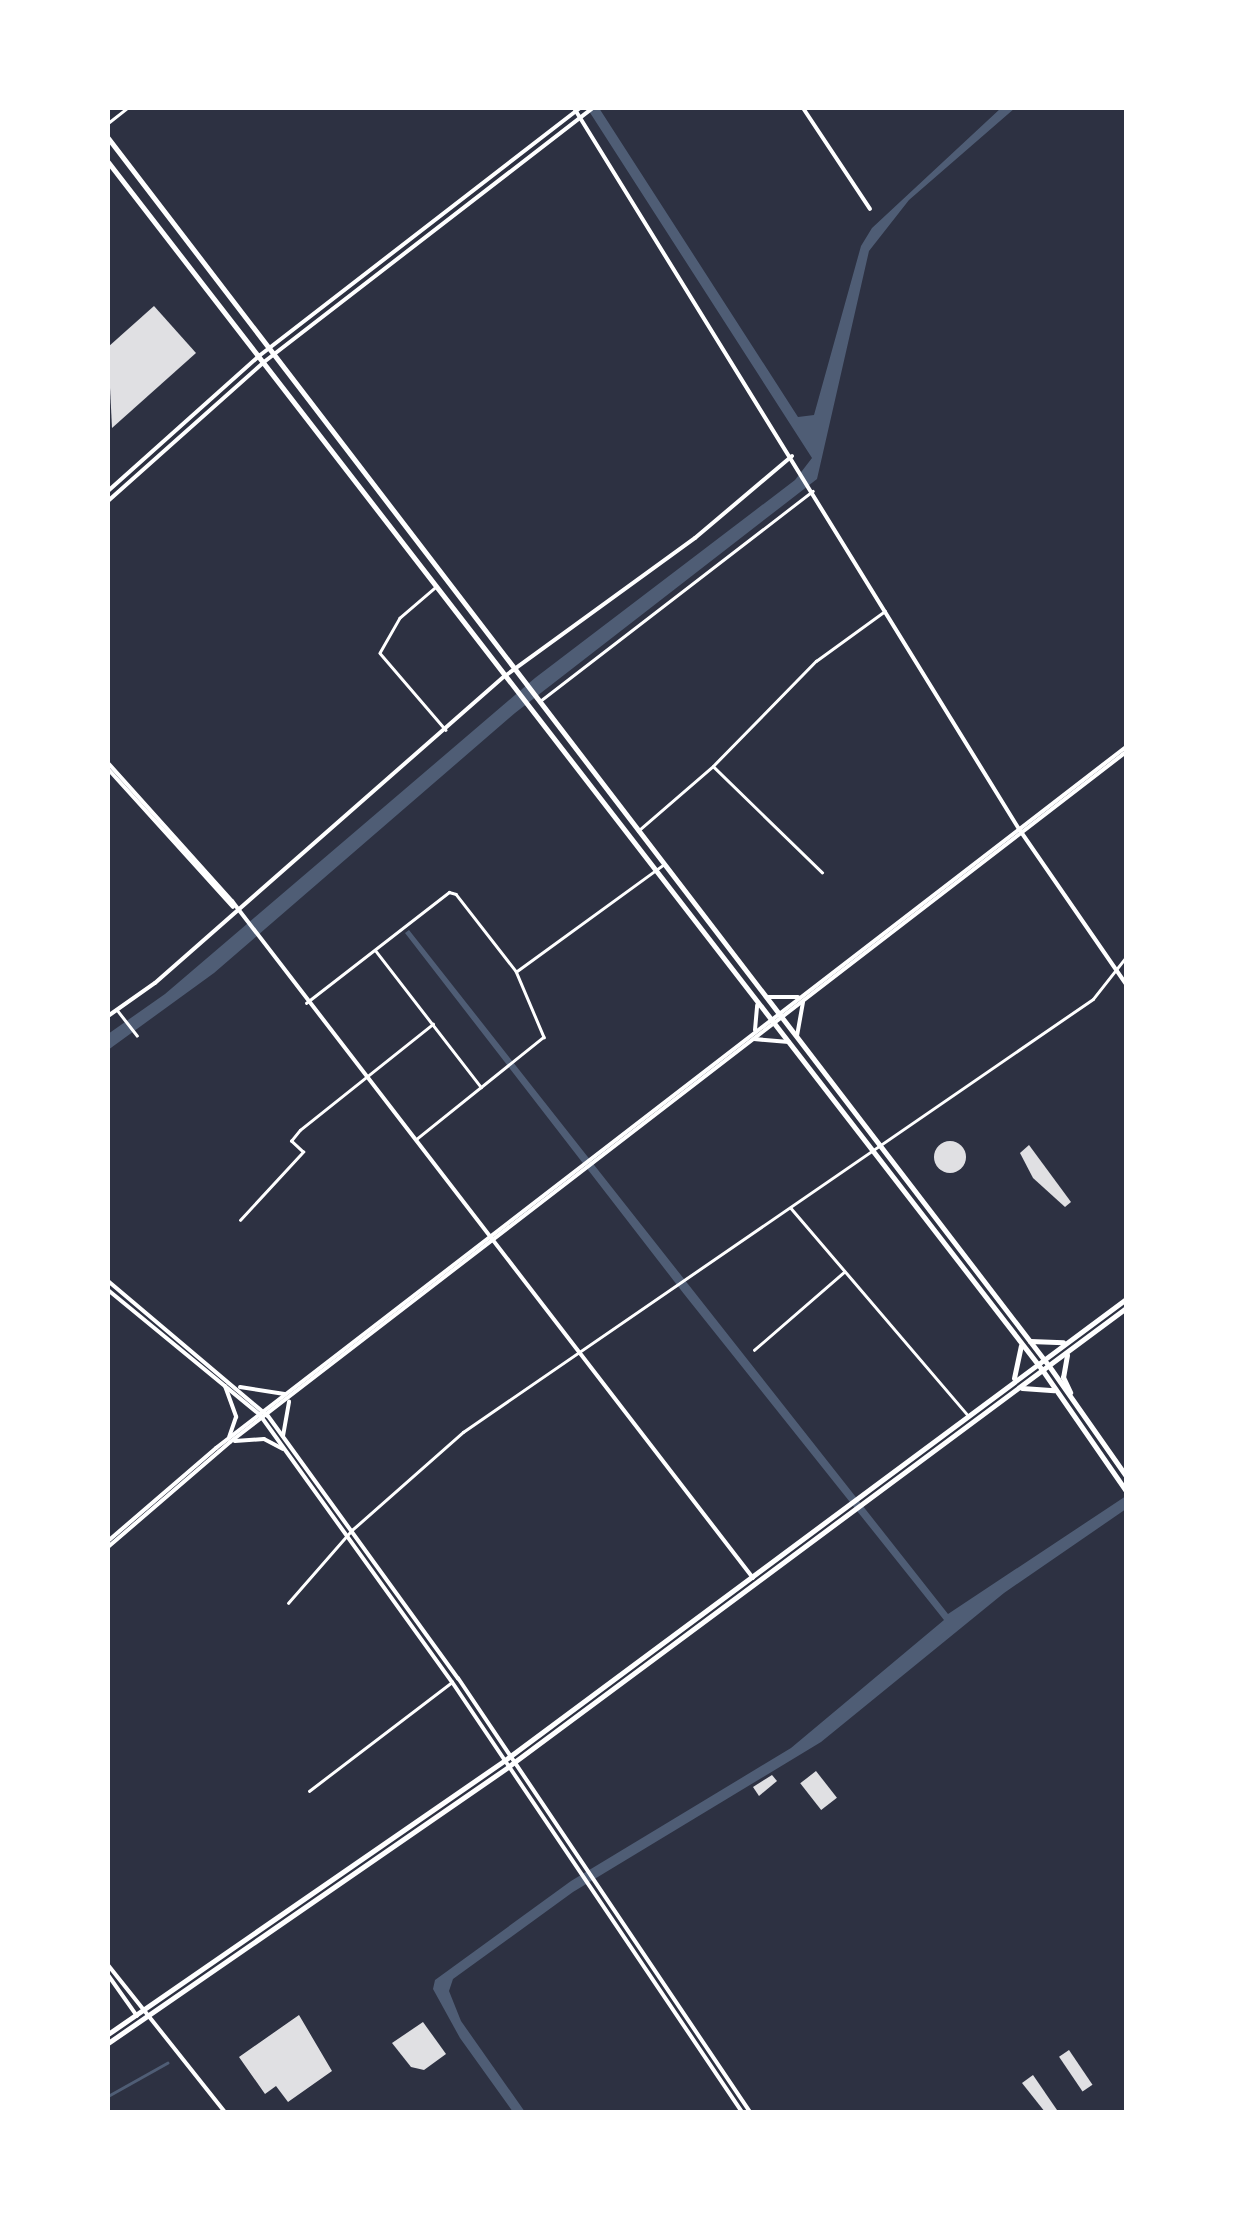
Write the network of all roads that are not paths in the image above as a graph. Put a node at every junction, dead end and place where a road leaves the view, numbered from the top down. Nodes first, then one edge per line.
1 (126, 108) edge
2 (577, 108) edge
3 (593, 108) edge
4 (803, 108) edge
5 (581, 117) junction
6 (108, 123) edge
7 (108, 138) edge
8 (108, 162) edge
9 (870, 210) dead end
10 (270, 352) junction
11 (261, 359) junction
12 (792, 456) junction
13 (812, 488) junction
14 (108, 490) edge
15 (108, 501) edge
16 (436, 587) junction
17 (886, 610) junction
18 (514, 671) junction
19 (506, 676) junction
20 (538, 701) junction
21 (446, 730) junction
22 (1126, 750) edge
23 (108, 766) edge
24 (712, 766) junction
25 (1020, 831) junction
26 (637, 832) junction
27 (663, 865) junction
28 (656, 870) junction
29 (822, 872) dead end
30 (237, 910) junction
31 (376, 950) junction
32 (1126, 957) edge
33 (1116, 970) junction
34 (516, 972) junction
35 (1126, 984) edge
36 (764, 995) junction
37 (803, 998) junction
38 (756, 1000) junction
39 (306, 1003) junction
40 (117, 1009) junction
41 (108, 1016) edge
42 (780, 1016) junction
43 (773, 1021) junction
44 (432, 1024) junction
45 (136, 1034) dead end
46 (753, 1036) junction
47 (798, 1040) junction
48 (789, 1042) junction
49 (364, 1078) junction
50 (481, 1088) junction
51 (415, 1141) junction
52 (874, 1147) junction
53 (790, 1207) junction
54 (240, 1220) dead end
55 (492, 1239) junction
56 (845, 1271) junction
57 (108, 1281) edge
58 (108, 1290) edge
59 (1126, 1299) edge
60 (1126, 1308) edge
61 (1070, 1340) junction
62 (1030, 1341) junction
63 (1021, 1343) junction
64 (754, 1350) dead end
65 (1068, 1352) junction
66 (578, 1355) junction
67 (1040, 1361) junction
68 (1046, 1368) junction
69 (222, 1382) junction
70 (1011, 1383) junction
71 (238, 1386) junction
72 (1015, 1391) junction
73 (1057, 1391) junction
74 (291, 1394) junction
75 (1076, 1404) junction
76 (968, 1414) junction
77 (264, 1415) junction
78 (283, 1436) junction
79 (229, 1441) junction
80 (286, 1450) junction
81 (1126, 1476) edge
82 (1126, 1490) edge
83 (350, 1533) junction
84 (108, 1544) edge
85 (750, 1574) junction
86 (756, 1582) junction
87 (288, 1602) dead end
88 (452, 1682) junction
89 (510, 1760) junction
90 (309, 1791) dead end
91 (108, 1966) edge
92 (108, 1975) edge
93 (140, 2014) junction
94 (146, 2020) junction
95 (108, 2034) edge
96 (108, 2043) edge
97 (225, 2112) edge
98 (742, 2112) edge
99 (750, 2112) edge

1 - 6 street
2 - 5 main road
2 - 10 main road
3 - 5 main road
4 - 9 main road
5 - 10 main road
5 - 12 main road
7 - 10 main road
8 - 11 main road
10 - 11 main road
10 - 18 main road
11 - 14 main road
11 - 15 main road
11 - 16 main road
12 - 13 main road
12 - 18 main road
13 - 17 main road
13 - 20 street
16 - 19 main road
16 - 21 street
17 - 24 street
17 - 25 main road
18 - 19 main road
18 - 20 main road
19 - 21 main road
19 - 28 main road
20 - 26 main road
21 - 30 main road
22 - 25 main road
23 - 30 main road
24 - 26 street
24 - 29 street
25 - 33 main road
25 - 37 main road
26 - 27 main road
27 - 28 street
27 - 36 main road
28 - 34 street
28 - 38 main road
30 - 39 main road
30 - 40 main road
31 - 34 street
31 - 39 street
31 - 44 street
32 - 33 street
33 - 35 main road
33 - 52 street
34 - 50 street
36 - 37 main road
36 - 42 main road
37 - 42 main road
37 - 47 main road
38 - 43 main road
38 - 46 main road
39 - 49 main road
40 - 41 main road
40 - 45 street
42 - 43 main road
42 - 47 main road
43 - 46 main road
43 - 48 main road
44 - 49 street
44 - 50 street
46 - 48 main road
46 - 55 main road
47 - 52 main road
48 - 52 main road
49 - 51 main road
49 - 54 street
50 - 51 street
51 - 55 main road
52 - 53 street
52 - 62 main road
52 - 63 main road
53 - 56 street
53 - 66 street
55 - 66 main road
55 - 74 main road
56 - 64 street
56 - 76 street
57 - 71 main road
58 - 69 main road
59 - 61 main road
60 - 65 main road
61 - 62 main road
61 - 67 main road
62 - 67 main road
63 - 67 main road
63 - 70 main road
65 - 68 main road
65 - 75 main road
66 - 83 street
66 - 85 main road
67 - 68 main road
67 - 70 main road
68 - 72 main road
68 - 73 main road
68 - 75 main road
69 - 77 main road
69 - 79 main road
70 - 76 main road
71 - 74 main road
71 - 77 main road
72 - 73 main road
72 - 86 main road
73 - 82 main road
74 - 77 main road
74 - 78 main road
75 - 81 main road
76 - 85 main road
77 - 78 main road
77 - 79 main road
77 - 80 main road
78 - 83 main road
79 - 80 main road
79 - 84 main road
80 - 83 main road
83 - 87 street
83 - 88 main road
83 - 89 main road
85 - 86 main road
85 - 89 main road
86 - 89 main road
88 - 89 main road
88 - 90 street
89 - 93 main road
89 - 94 main road
89 - 98 main road
89 - 99 main road
91 - 93 main road
92 - 93 main road
93 - 94 main road
93 - 95 main road
94 - 96 main road
94 - 97 main road

